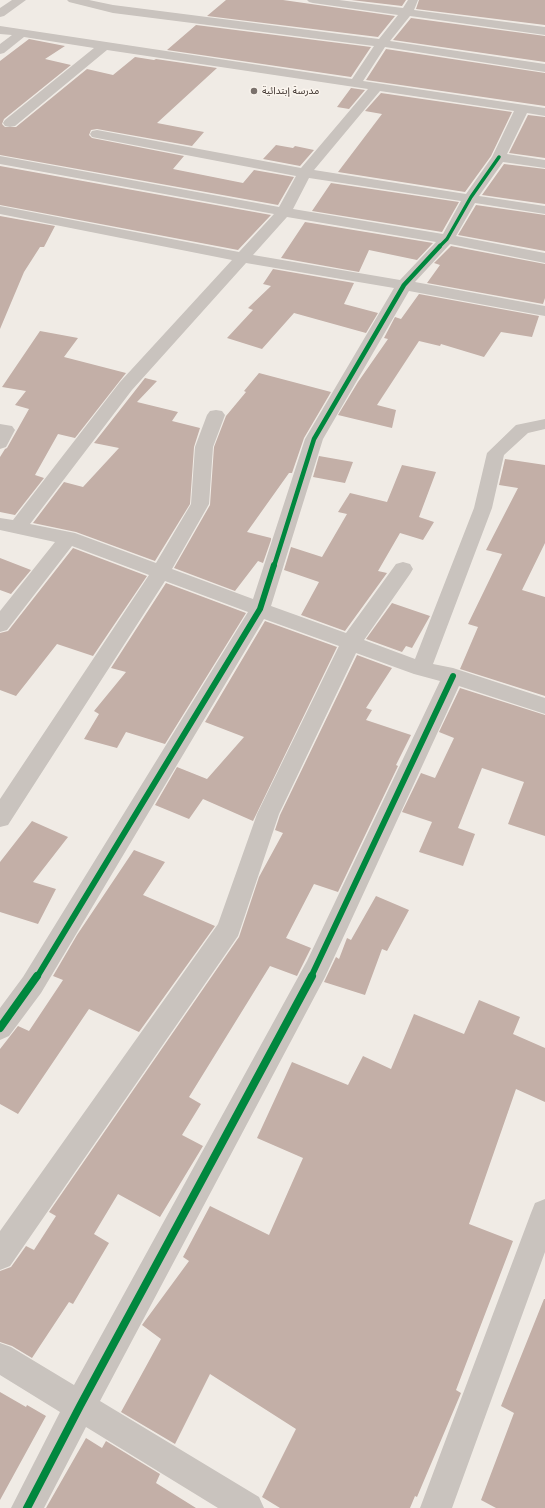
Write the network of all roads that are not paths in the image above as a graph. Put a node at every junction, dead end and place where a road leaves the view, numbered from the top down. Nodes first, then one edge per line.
1 (20, 0) edge
2 (73, 0) edge
3 (313, 0) edge
4 (413, 0) edge
5 (333, 1) edge
6 (407, 12) junction
7 (0, 13) edge
8 (0, 30) edge
9 (545, 31) edge
10 (21, 34) junction
11 (382, 43) junction
12 (105, 45) junction
13 (0, 50) edge
14 (545, 68) edge
15 (355, 84) junction
16 (377, 87) junction
17 (522, 109) junction
18 (545, 112) edge
19 (10, 123) dead end
20 (98, 134) dead end
21 (499, 157) junction
22 (0, 160) edge
23 (545, 164) edge
24 (304, 173) junction
25 (471, 198) junction
26 (545, 210) edge
27 (284, 212) junction
28 (4, 213) edge
29 (447, 239) junction
30 (244, 258) junction
31 (545, 258) edge
32 (404, 285) junction
33 (545, 311) edge
34 (216, 415) dead end
35 (545, 424) edge
36 (0, 429) edge
37 (0, 443) edge
38 (9, 525) edge
39 (68, 538) junction
40 (403, 569) dead end
41 (160, 573) junction
42 (260, 609) junction
43 (0, 625) edge
44 (351, 642) junction
45 (421, 669) junction
46 (453, 676) junction
47 (545, 706) edge
48 (0, 818) edge
49 (0, 1028) edge
50 (545, 1212) edge
51 (0, 1256) edge
52 (0, 1358) edge
53 (80, 1406) junction
54 (27, 1508) edge
55 (248, 1508) edge
56 (436, 1508) edge

1 - 7 street
2 - 11 street
3 - 5 street
4 - 6 street
5 - 6 street
6 - 9 street
6 - 11 street
8 - 10 street
10 - 12 street
10 - 13 street
11 - 14 street
11 - 15 street
12 - 15 street
12 - 19 street
15 - 16 street
16 - 17 street
16 - 24 street
17 - 18 street
17 - 21 street
20 - 24 street
21 - 23 street
21 - 25 street
22 - 27 street
24 - 25 street
24 - 27 street
25 - 26 street
25 - 29 street
27 - 29 street
27 - 30 street
28 - 30 street
29 - 31 street
29 - 32 street
30 - 32 street
30 - 38 street
32 - 33 street
32 - 42 street
34 - 41 street
35 - 45 street
36 - 37 street
38 - 39 street
39 - 41 street
39 - 43 street
40 - 44 street
41 - 42 street
41 - 48 street
42 - 44 street
42 - 49 street
44 - 45 street
44 - 51 street
45 - 46 street
46 - 47 street
46 - 53 street
50 - 56 street
52 - 53 street
53 - 54 street
53 - 55 street

